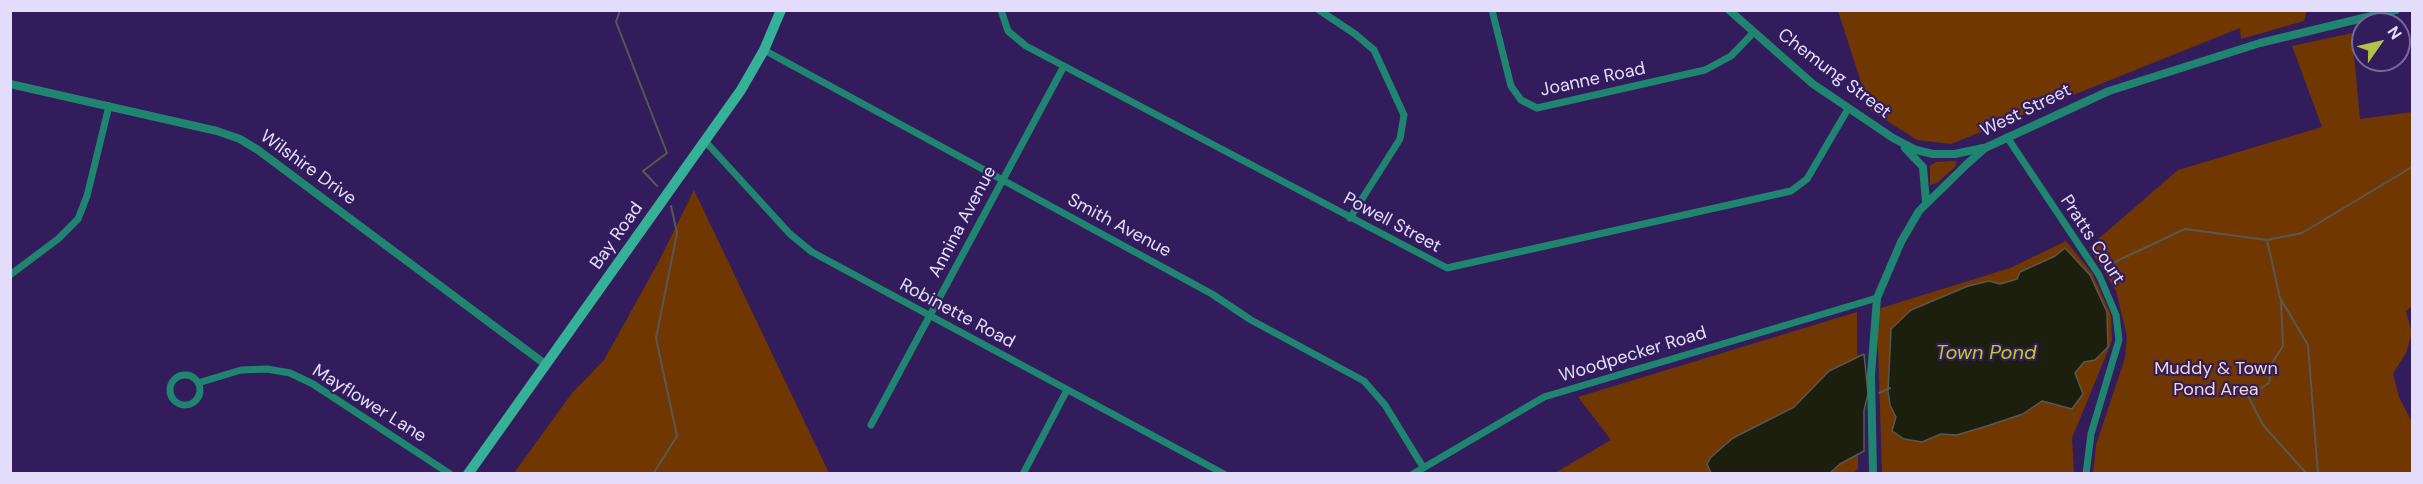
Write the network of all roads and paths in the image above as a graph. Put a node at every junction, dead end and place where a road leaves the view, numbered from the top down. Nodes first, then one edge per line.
1 (782, 10) edge
2 (1001, 10) edge
3 (1319, 10) edge
4 (1492, 10) edge
5 (1729, 10) edge
6 (2396, 10) edge
7 (1754, 33) junction
8 (764, 50) junction
9 (1064, 66) junction
10 (10, 84) edge
11 (109, 106) junction
12 (1848, 110) junction
13 (2007, 137) junction
14 (1893, 138) junction
15 (705, 141) junction
16 (1985, 148) junction
17 (1002, 180) junction
18 (1926, 201) junction
19 (1350, 218) junction
20 (10, 275) edge
21 (1877, 298) junction
22 (929, 316) junction
23 (545, 364) junction
24 (198, 383) junction
25 (1067, 390) junction
26 (871, 425) dead end
27 (1423, 467) junction
28 (450, 474) edge
29 (468, 474) edge
30 (1023, 474) edge
31 (1224, 474) edge
32 (1413, 474) edge
33 (1873, 474) edge
34 (2086, 474) edge

1 - 8 main road, Bay Road
2 - 9 street, Powell Street
3 - 19 street
4 - 7 street, Joanne Road
5 - 7 street, Chemung Street
6 - 13 street, West Street
7 - 12 street, Chemung Street
8 - 15 main road, Bay Road
8 - 17 street, Smith Avenue
9 - 17 street, Annina Avenue
9 - 19 street, Powell Street
10 - 11 street, Wilshire Drive
11 - 20 street
11 - 23 street, Wilshire Drive
12 - 14 street, Chemung Street
12 - 19 street, Powell Street
13 - 16 street, West Street
13 - 34 street, Pratts Court
14 - 16 street, Chemung Street
14 - 18 street, Chemung Street
15 - 22 street, Robinette Road
15 - 23 main road, Bay Road
16 - 18 street, West Street
17 - 22 street, Annina Avenue
17 - 27 street, Smith Avenue
18 - 21 street, West Street
21 - 27 street, Woodpecker Road
21 - 33 street, West Street
22 - 25 street, Robinette Road
22 - 26 street, Annina Avenue
23 - 29 main road, Bay Road
24 - 24 street, Mayflower Lane
24 - 28 street, Mayflower Lane
25 - 30 street
25 - 31 street, Robinette Road
27 - 32 street, Woodpecker Road

